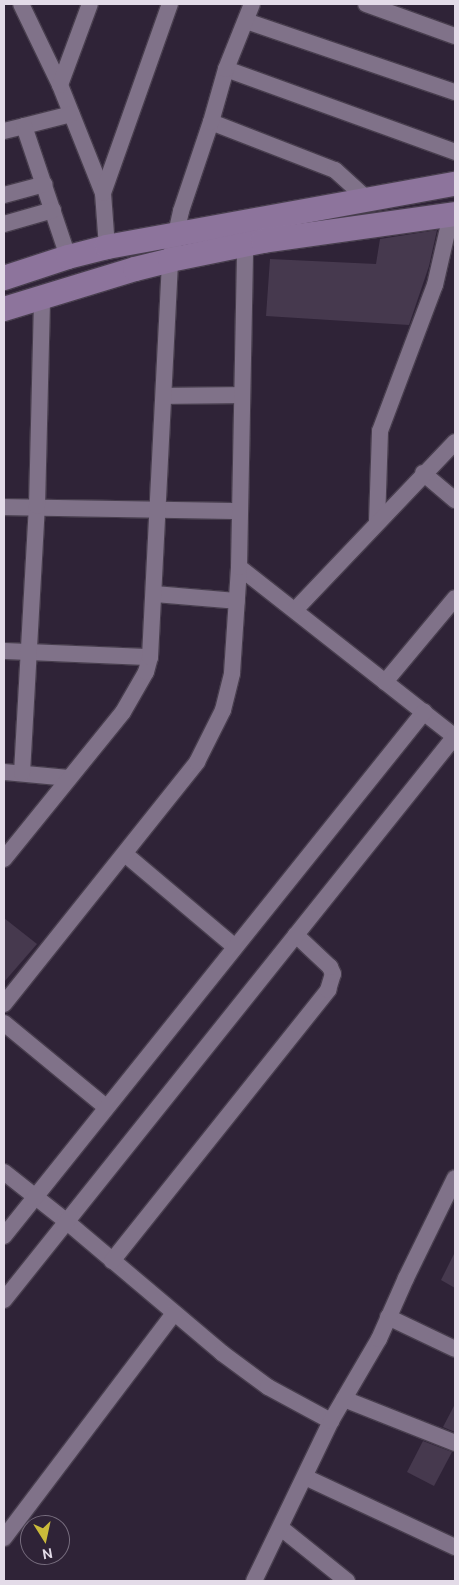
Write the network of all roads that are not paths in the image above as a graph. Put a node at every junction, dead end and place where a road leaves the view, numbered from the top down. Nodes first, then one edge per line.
1 (21, 4) edge
2 (90, 4) edge
3 (170, 4) edge
4 (252, 4) edge
5 (366, 4) edge
6 (246, 21) junction
7 (455, 36) edge
8 (226, 69) junction
9 (60, 86) junction
10 (455, 92) edge
11 (71, 114) junction
12 (211, 122) junction
13 (24, 126) junction
14 (4, 131) edge
15 (455, 152) edge
16 (455, 183) edge
17 (45, 184) junction
18 (103, 193) junction
19 (4, 195) edge
20 (368, 199) junction
21 (53, 210) junction
22 (453, 214) edge
23 (4, 224) edge
24 (174, 236) junction
25 (245, 245) junction
26 (107, 247) junction
27 (68, 257) junction
28 (170, 260) junction
29 (4, 278) edge
30 (42, 297) junction
31 (4, 309) edge
32 (242, 395) junction
33 (164, 396) junction
34 (455, 442) edge
35 (423, 473) junction
36 (455, 500) edge
37 (37, 506) junction
38 (4, 507) edge
39 (158, 511) junction
40 (240, 511) junction
41 (378, 522) junction
42 (239, 566) junction
43 (154, 594) junction
44 (455, 598) edge
45 (237, 601) junction
46 (295, 610) junction
47 (4, 651) edge
48 (28, 652) junction
49 (150, 657) junction
50 (385, 682) junction
51 (424, 712) junction
52 (455, 737) edge
53 (4, 772) edge
54 (22, 773) junction
55 (69, 778) junction
56 (125, 854) junction
57 (4, 859) edge
58 (296, 935) junction
59 (235, 947) junction
60 (4, 1004) edge
61 (4, 1023) edge
62 (106, 1107) junction
63 (4, 1172) edge
64 (455, 1178) edge
65 (35, 1196) junction
66 (66, 1221) junction
67 (4, 1236) edge
68 (112, 1261) junction
69 (4, 1300) edge
70 (174, 1313) junction
71 (388, 1317) junction
72 (455, 1349) edge
73 (344, 1399) junction
74 (331, 1422) junction
75 (455, 1442) edge
76 (305, 1477) junction
77 (281, 1528) junction
78 (4, 1538) edge
79 (455, 1547) edge
80 (254, 1581) edge
81 (347, 1581) edge

1 - 9 street
2 - 9 street
3 - 18 street
4 - 6 street
5 - 7 street
6 - 8 street
6 - 10 street
8 - 12 street
8 - 15 street
9 - 11 street
11 - 13 street
11 - 18 street
12 - 20 street
12 - 24 street
13 - 14 street
13 - 17 street
16 - 20 street
17 - 19 street
17 - 21 street
18 - 26 street
20 - 24 street
21 - 23 street
21 - 27 street
22 - 25 street
22 - 41 street
24 - 26 street
24 - 28 street
25 - 28 street
25 - 32 street
26 - 27 street
27 - 29 street
28 - 30 street
28 - 33 street
30 - 31 street
30 - 37 street
32 - 33 street
32 - 40 street
33 - 39 street
34 - 35 street
35 - 36 street
35 - 41 street
37 - 38 street
37 - 39 street
37 - 48 street
39 - 40 street
39 - 43 street
40 - 42 street
41 - 46 street
42 - 45 street
42 - 46 street
43 - 45 street
43 - 49 street
44 - 50 street
45 - 56 street
46 - 50 street
47 - 48 street
48 - 49 street
48 - 54 street
49 - 55 street
50 - 51 street
51 - 52 street
51 - 59 street
52 - 58 street
53 - 54 street
54 - 55 street
55 - 57 street
56 - 59 street
56 - 60 street
58 - 66 street
58 - 68 street
59 - 62 street
61 - 62 street
62 - 65 street
63 - 65 street
64 - 71 street
65 - 66 street
65 - 67 street
66 - 68 street
66 - 69 street
68 - 70 street
70 - 74 street
70 - 78 street
71 - 72 street
71 - 73 street
73 - 74 street
73 - 75 street
74 - 76 street
76 - 77 street
76 - 79 street
77 - 80 street
77 - 81 street

